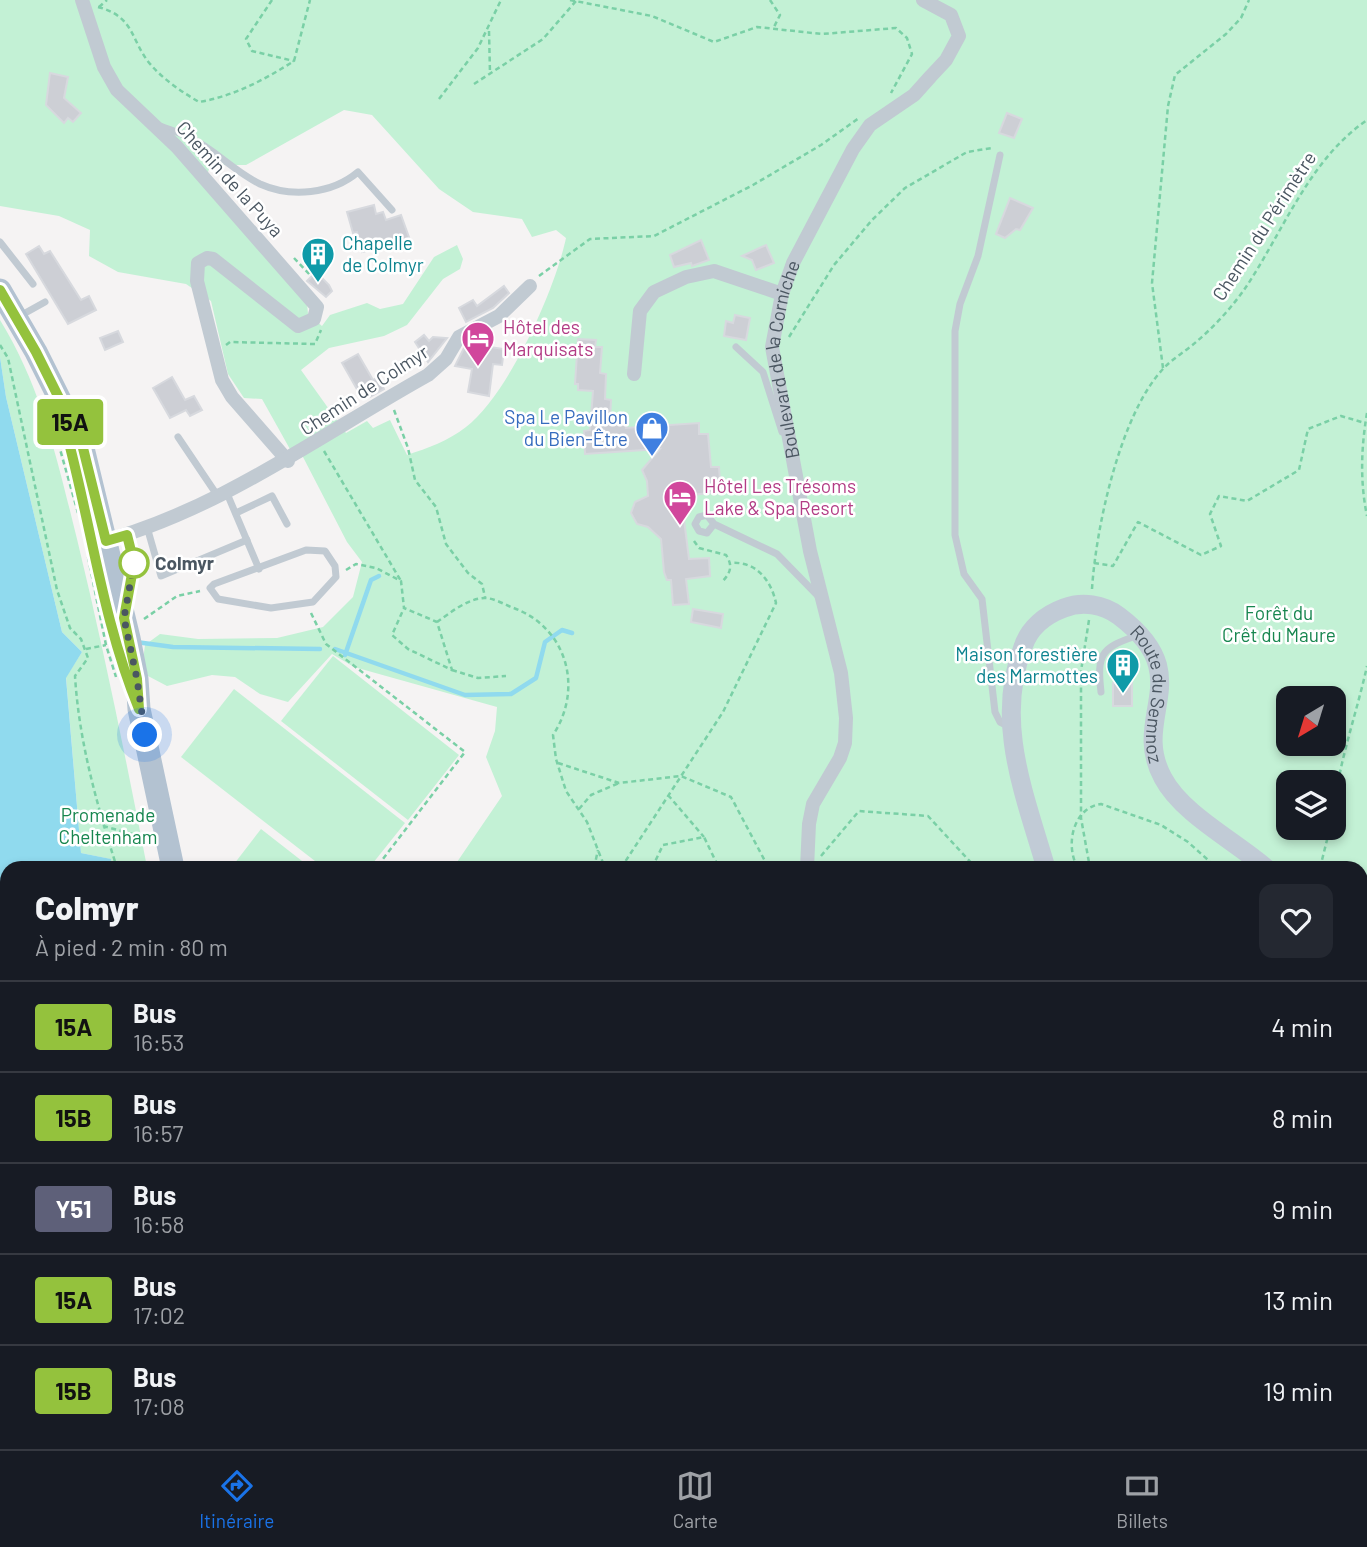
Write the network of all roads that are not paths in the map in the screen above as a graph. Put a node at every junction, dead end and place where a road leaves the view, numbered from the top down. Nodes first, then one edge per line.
1 (923, 0) edge
2 (82, 1) edge
3 (150, 121) junction
4 (1000, 155) road end
5 (392, 210) dead end
6 (0, 242) edge
7 (33, 284) dead end
8 (530, 286) road end
9 (0, 290) edge
10 (782, 294) junction
11 (45, 302) dead end
12 (17, 317) junction
13 (736, 347) dead end
14 (634, 374) dead end
15 (178, 437) dead end
16 (288, 461) junction
17 (796, 476) junction
18 (222, 492) junction
19 (236, 513) junction
20 (287, 524) dead end
21 (714, 524) junction
22 (147, 526) junction
23 (247, 540) junction
24 (104, 544) junction
25 (259, 569) junction
26 (820, 597) junction
27 (1140, 634) junction
28 (1101, 692) dead end
29 (139, 709) junction
30 (1010, 727) junction
31 (172, 861) edge
32 (813, 861) edge
33 (1044, 861) edge
34 (1257, 861) edge

1 - 10 street, Boulevard de la Corniche
2 - 3 street, Chemin de la Puya
3 - 5 lane
3 - 16 street, Chemin de la Puya
4 - 30 lane
6 - 7 lane
8 - 16 street, Chemin de Colmyr
9 - 12 main road
10 - 14 street
10 - 17 street, Boulevard de la Corniche
11 - 12 lane
12 - 24 main road
13 - 17 lane
15 - 18 lane
16 - 18 street, Chemin de Colmyr
17 - 26 street, Boulevard de la Corniche
18 - 19 lane
18 - 22 street, Chemin de Colmyr
19 - 20 lane
19 - 23 lane
21 - 21 lane
21 - 26 lane
22 - 23 lane
22 - 24 street, Chemin de Colmyr
23 - 25 lane
24 - 29 main road
24 - 29 main road
25 - 25 lane
26 - 32 street, Boulevard de la Corniche
27 - 28 lane
27 - 30 main road, Route du Semnoz
27 - 34 main road, Route du Semnoz
29 - 31 main road
30 - 33 main road

